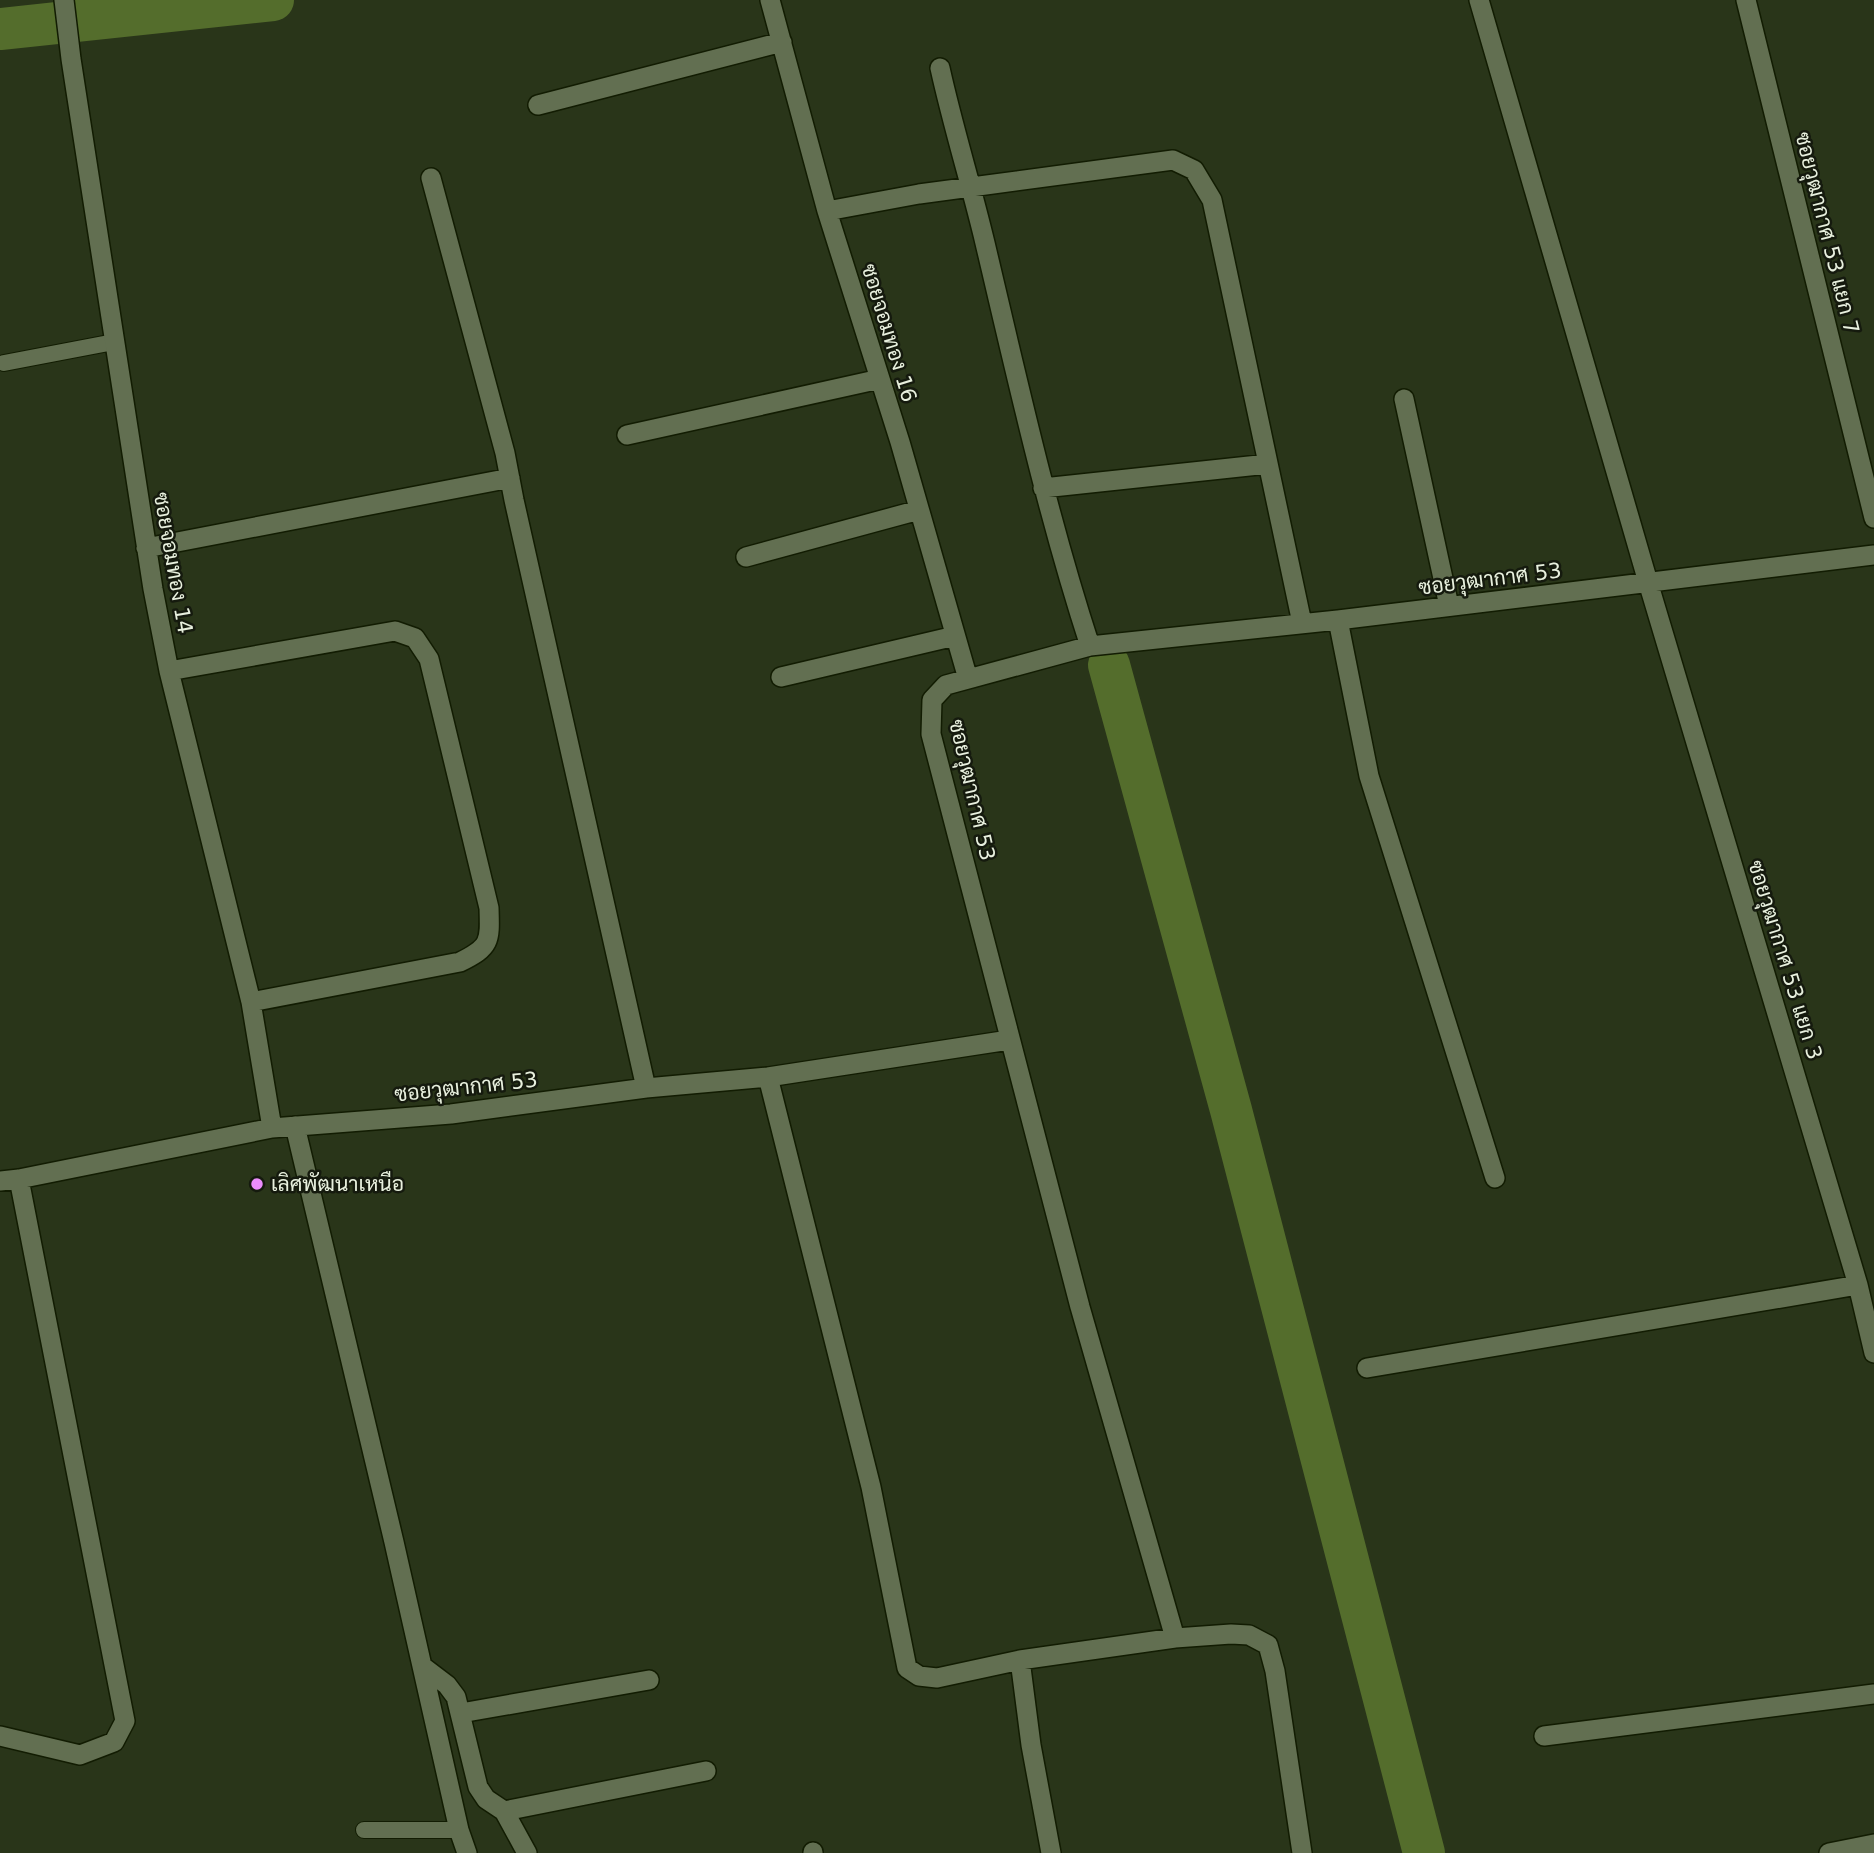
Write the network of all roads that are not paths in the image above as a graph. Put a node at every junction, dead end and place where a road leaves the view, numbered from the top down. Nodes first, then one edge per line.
1 (64, 0) edge
2 (770, 0) edge
3 (1479, 0) edge
4 (1746, 0) edge
5 (782, 42) junction
6 (940, 68) dead end
7 (538, 105) dead end
8 (431, 177) dead end
9 (972, 188) junction
10 (827, 211) junction
11 (114, 342) junction
12 (4, 363) dead end
13 (880, 379) junction
14 (1404, 400) dead end
15 (627, 435) dead end
16 (1268, 464) junction
17 (510, 478) junction
18 (1043, 488) junction
19 (919, 510) junction
20 (1874, 518) edge
21 (146, 548) junction
22 (746, 557) dead end
23 (1874, 557) edge
24 (1648, 582) junction
25 (1449, 607) junction
26 (1338, 620) junction
27 (1302, 623) junction
28 (955, 636) junction
29 (1090, 646) junction
30 (169, 671) junction
31 (781, 677) dead end
32 (968, 679) junction
33 (251, 1002) junction
34 (1009, 1040) junction
35 (768, 1077) junction
36 (646, 1088) junction
37 (295, 1126) junction
38 (272, 1128) junction
39 (1495, 1178) dead end
40 (10, 1180) edge
41 (1858, 1285) junction
42 (1874, 1353) edge
43 (1367, 1368) dead end
44 (1175, 1638) junction
45 (1020, 1660) junction
46 (422, 1666) junction
47 (649, 1680) dead end
48 (1874, 1694) edge
49 (461, 1713) junction
50 (0, 1736) edge
51 (1544, 1736) dead end
52 (706, 1771) dead end
53 (504, 1811) junction
54 (364, 1830) dead end
55 (459, 1830) junction
56 (1874, 1844) edge
57 (467, 1853) edge
58 (527, 1853) edge
59 (1051, 1853) edge
60 (1302, 1853) edge
61 (1829, 1853) edge

1 - 11 street, ซอยจอมทอง 14
2 - 5 street, ซอยจอมทอง 16
3 - 24 street, ซอยวุฒากาศ 53 แยก 3
4 - 20 street, ซอยวุฒากาศ 53 แยก 7
5 - 7 street
5 - 10 street, ซอยจอมทอง 16
6 - 9 street
8 - 17 street
9 - 10 street
9 - 16 street
9 - 18 street
10 - 13 street, ซอยจอมทอง 16
11 - 12 lane
11 - 21 street, ซอยจอมทอง 14
13 - 15 street
13 - 19 street, ซอยจอมทอง 16
14 - 25 street
16 - 18 street
16 - 27 street
17 - 21 street
17 - 36 street
18 - 29 street
19 - 22 street
19 - 28 street, ซอยจอมทอง 16
21 - 30 street, ซอยจอมทอง 14
23 - 24 street, ซอยวุฒากาศ 53
24 - 25 street, ซอยวุฒากาศ 53
24 - 41 street, ซอยวุฒากาศ 53 แยก 3
25 - 26 street, ซอยวุฒากาศ 53
26 - 27 street, ซอยวุฒากาศ 53
26 - 39 street
27 - 29 street, ซอยวุฒากาศ 53
28 - 31 street
28 - 32 street, ซอยจอมทอง 16
29 - 32 street, ซอยวุฒากาศ 53
30 - 33 street, ซอยจอมทอง 14
30 - 33 street
32 - 34 street, ซอยวุฒากาศ 53
33 - 38 street, ซอยจอมทอง 14
34 - 35 street, ซอยวุฒากาศ 53
34 - 44 street
35 - 36 street, ซอยวุฒากาศ 53
35 - 45 street
36 - 37 street, ซอยวุฒากาศ 53
37 - 38 street, ซอยวุฒากาศ 53
37 - 46 street
38 - 40 street, ซอยวุฒากาศ 53
40 - 50 street
41 - 42 street, ซอยวุฒากาศ 53 แยก 3
41 - 43 street
44 - 45 street
44 - 60 street
45 - 59 street
46 - 49 street
46 - 55 street
47 - 49 street
48 - 51 street
49 - 53 street
52 - 53 street
53 - 58 street
54 - 55 lane
55 - 57 street
56 - 61 street

